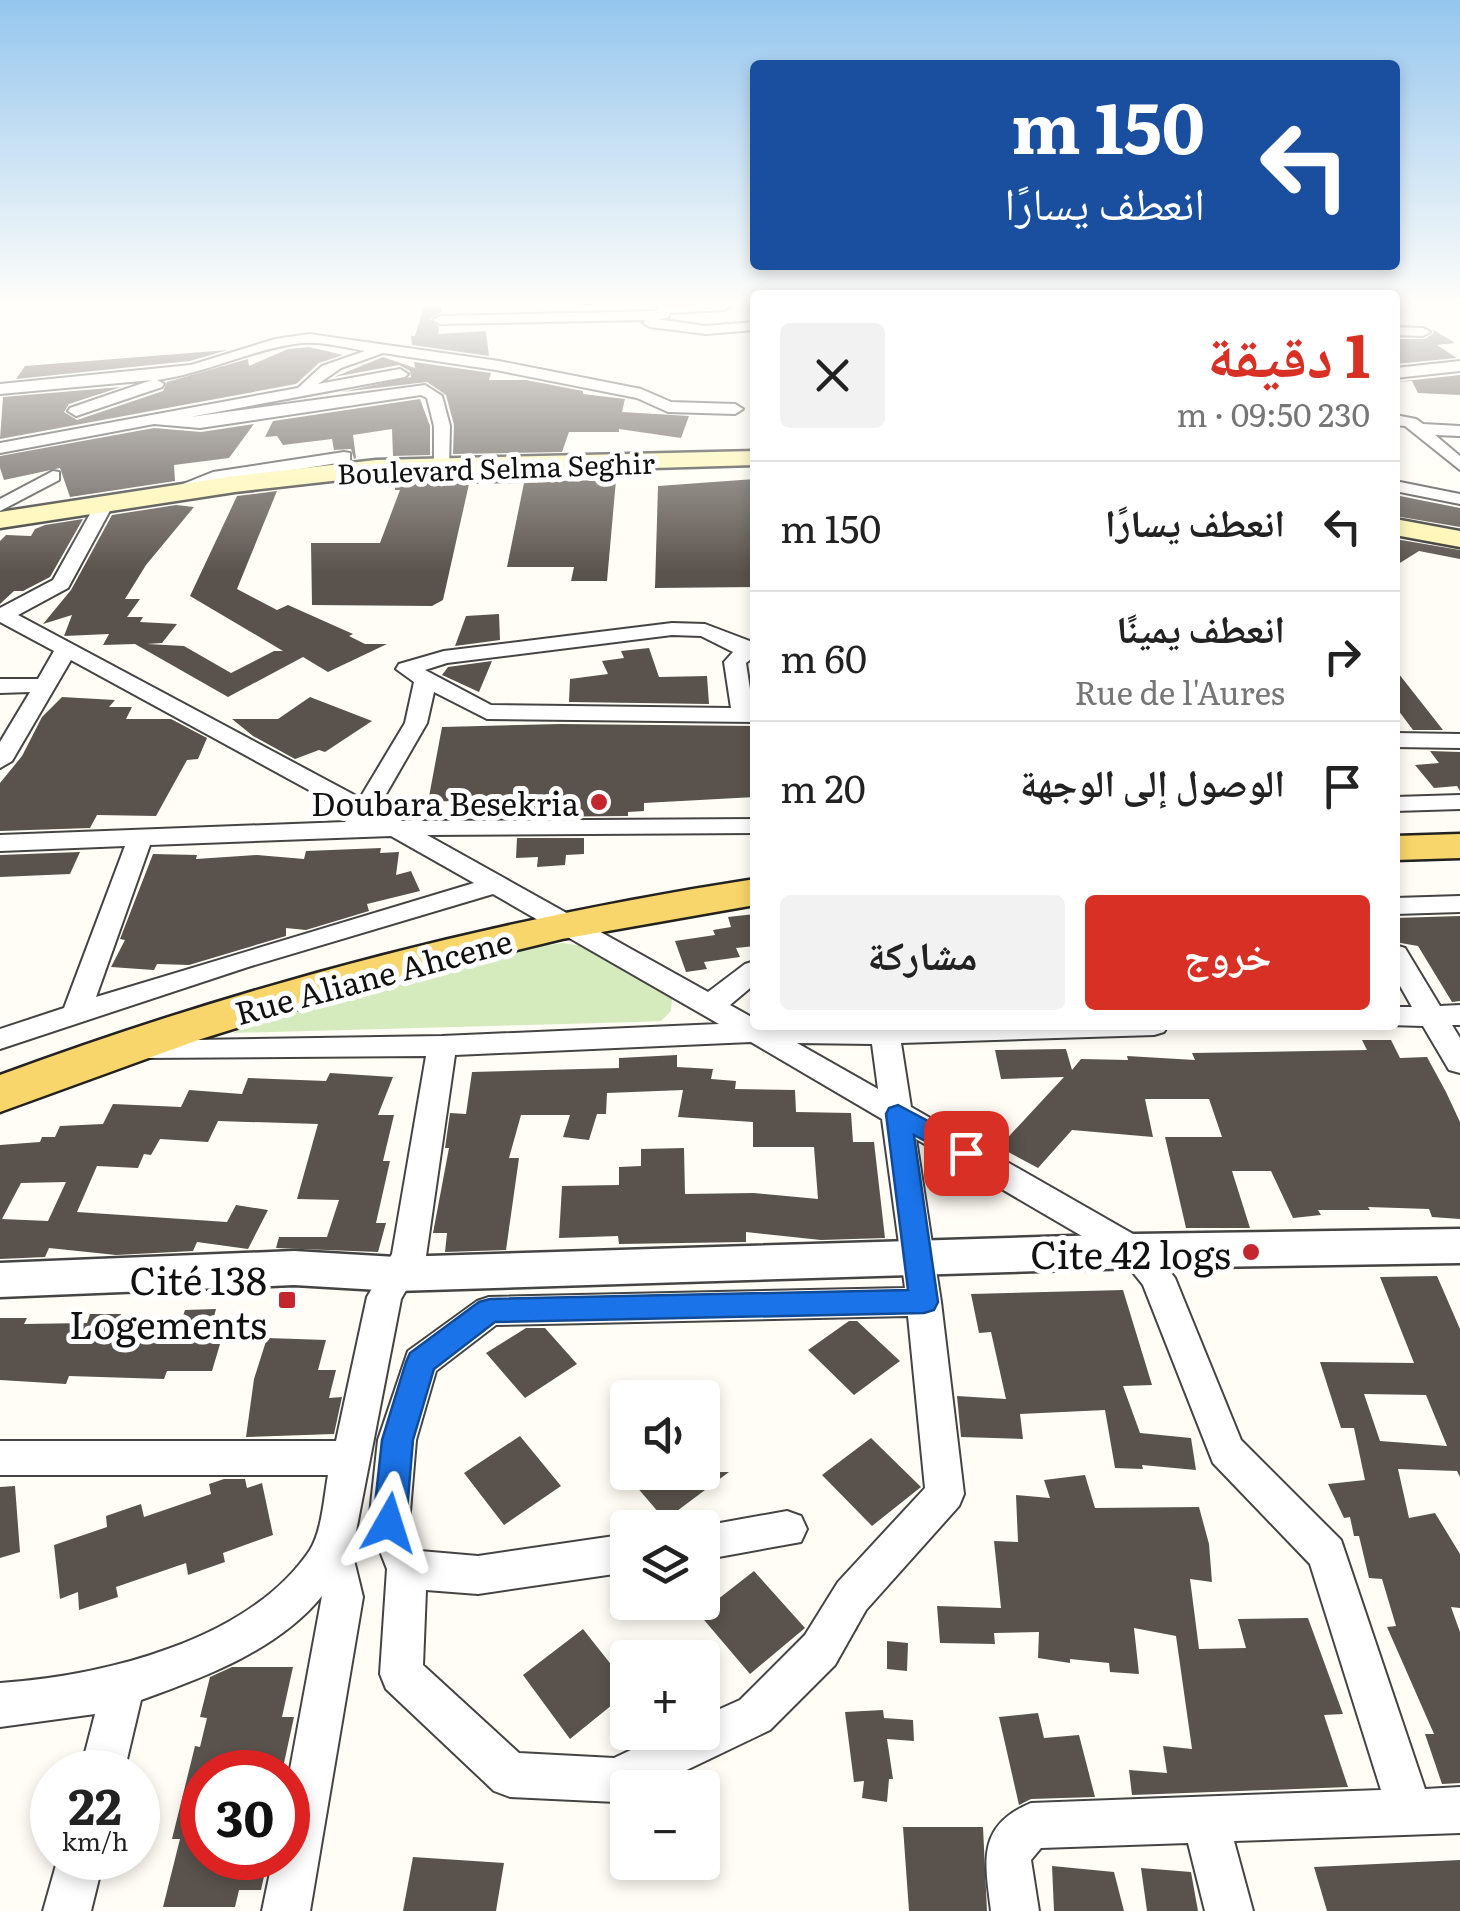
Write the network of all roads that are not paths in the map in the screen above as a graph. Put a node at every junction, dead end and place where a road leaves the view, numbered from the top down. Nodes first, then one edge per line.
1 (120, 395) edge
2 (282, 395) edge
3 (372, 395) edge
4 (433, 395) edge
5 (643, 395) edge
6 (735, 410) dead end
7 (76, 411) dead end
8 (154, 419) junction
9 (1400, 421) edge
10 (1457, 428) edge
11 (1418, 429) junction
12 (0, 448) edge
13 (1453, 452) edge
14 (344, 457) dead end
15 (750, 458) edge
16 (442, 463) junction
17 (1460, 465) edge
18 (53, 476) dead end
19 (1400, 487) edge
20 (162, 496) junction
21 (1460, 498) edge
22 (104, 505) junction
23 (1, 517) edge
24 (1400, 528) edge
25 (1460, 539) edge
26 (1, 615) edge
27 (67, 648) junction
28 (750, 650) edge
29 (750, 651) edge
30 (426, 679) junction
31 (45, 685) junction
32 (0, 686) edge
33 (749, 716) edge
34 (1400, 740) edge
35 (1460, 741) edge
36 (0, 760) edge
37 (1460, 802) edge
38 (1400, 804) edge
39 (360, 820) junction
40 (750, 826) edge
41 (397, 828) junction
42 (140, 841) junction
43 (0, 843) edge
44 (1460, 846) edge
45 (1400, 848) edge
46 (750, 880) edge
47 (498, 884) junction
48 (750, 893) edge
49 (1460, 904) edge
50 (1400, 906) edge
51 (557, 916) junction
52 (1400, 960) edge
53 (750, 974) edge
54 (712, 1004) junction
55 (77, 1012) junction
56 (1446, 1015) edge
57 (1400, 1017) edge
58 (750, 1028) edge
59 (754, 1030) edge
60 (885, 1030) edge
61 (757, 1032) junction
62 (0, 1039) edge
63 (442, 1046) junction
64 (116, 1048) junction
65 (1460, 1063) edge
66 (0, 1075) edge
67 (0, 1094) edge
68 (898, 1114) junction
69 (1460, 1246) edge
70 (1135, 1251) junction
71 (918, 1258) junction
72 (396, 1274) junction
73 (0, 1280) edge
74 (924, 1302) junction
75 (0, 1458) edge
76 (352, 1458) junction
77 (787, 1529) dead end
78 (720, 1539) edge
79 (331, 1555) junction
80 (610, 1555) edge
81 (407, 1569) junction
82 (123, 1687) junction
83 (0, 1705) edge
84 (107, 1750) edge
85 (1460, 1810) edge
86 (1410, 1812) junction
87 (1205, 1819) junction
88 (76, 1880) edge
89 (68, 1911) edge
90 (286, 1911) edge
91 (1015, 1911) edge
92 (1229, 1911) edge

1 - 7 street
2 - 8 street
3 - 8 street
4 - 16 street
5 - 6 street
8 - 12 street
9 - 11 street
10 - 11 street
11 - 13 street
13 - 17 street
14 - 20 street
15 - 16 main road, Boulevard Selma Seghir
16 - 20 main road, Boulevard Selma Seghir
18 - 23 street
19 - 21 street
20 - 22 main road, Boulevard Selma Seghir
22 - 23 main road, Boulevard Selma Seghir
22 - 26 street
24 - 25 main road
26 - 27 street
27 - 31 street
27 - 39 street
28 - 30 street
29 - 33 street
30 - 33 street
30 - 39 street
31 - 32 street
31 - 36 street
34 - 35 street
37 - 38 street
39 - 41 street
39 - 42 street
40 - 41 street
41 - 47 street
42 - 43 street
42 - 55 street
44 - 45 main road
46 - 51 main road, Rue Aliane Ahcene
47 - 51 street
47 - 55 street
48 - 51 main road, Rue Aliane Ahcene
49 - 50 street
51 - 54 street
51 - 64 main road, Rue Aliane Ahcene
51 - 66 main road, Rue Aliane Ahcene
52 - 56 street
53 - 54 street
54 - 58 street
55 - 62 street
56 - 57 street
56 - 65 street
59 - 61 street
60 - 61 street
60 - 68 street
61 - 63 street
61 - 68 street
63 - 64 street
63 - 72 street
64 - 67 main road, Rue Aliane Ahcene
68 - 70 street
68 - 71 street
69 - 70 street
70 - 71 street
70 - 86 street
71 - 72 street
71 - 74 street
72 - 73 street
72 - 76 street
74 - 81 street
74 - 81 street
75 - 76 street
76 - 79 street
77 - 78 street
79 - 82 street
79 - 90 street
80 - 81 street
82 - 83 street
82 - 84 street
85 - 86 street
86 - 87 street
87 - 91 street
87 - 92 street
88 - 89 street

